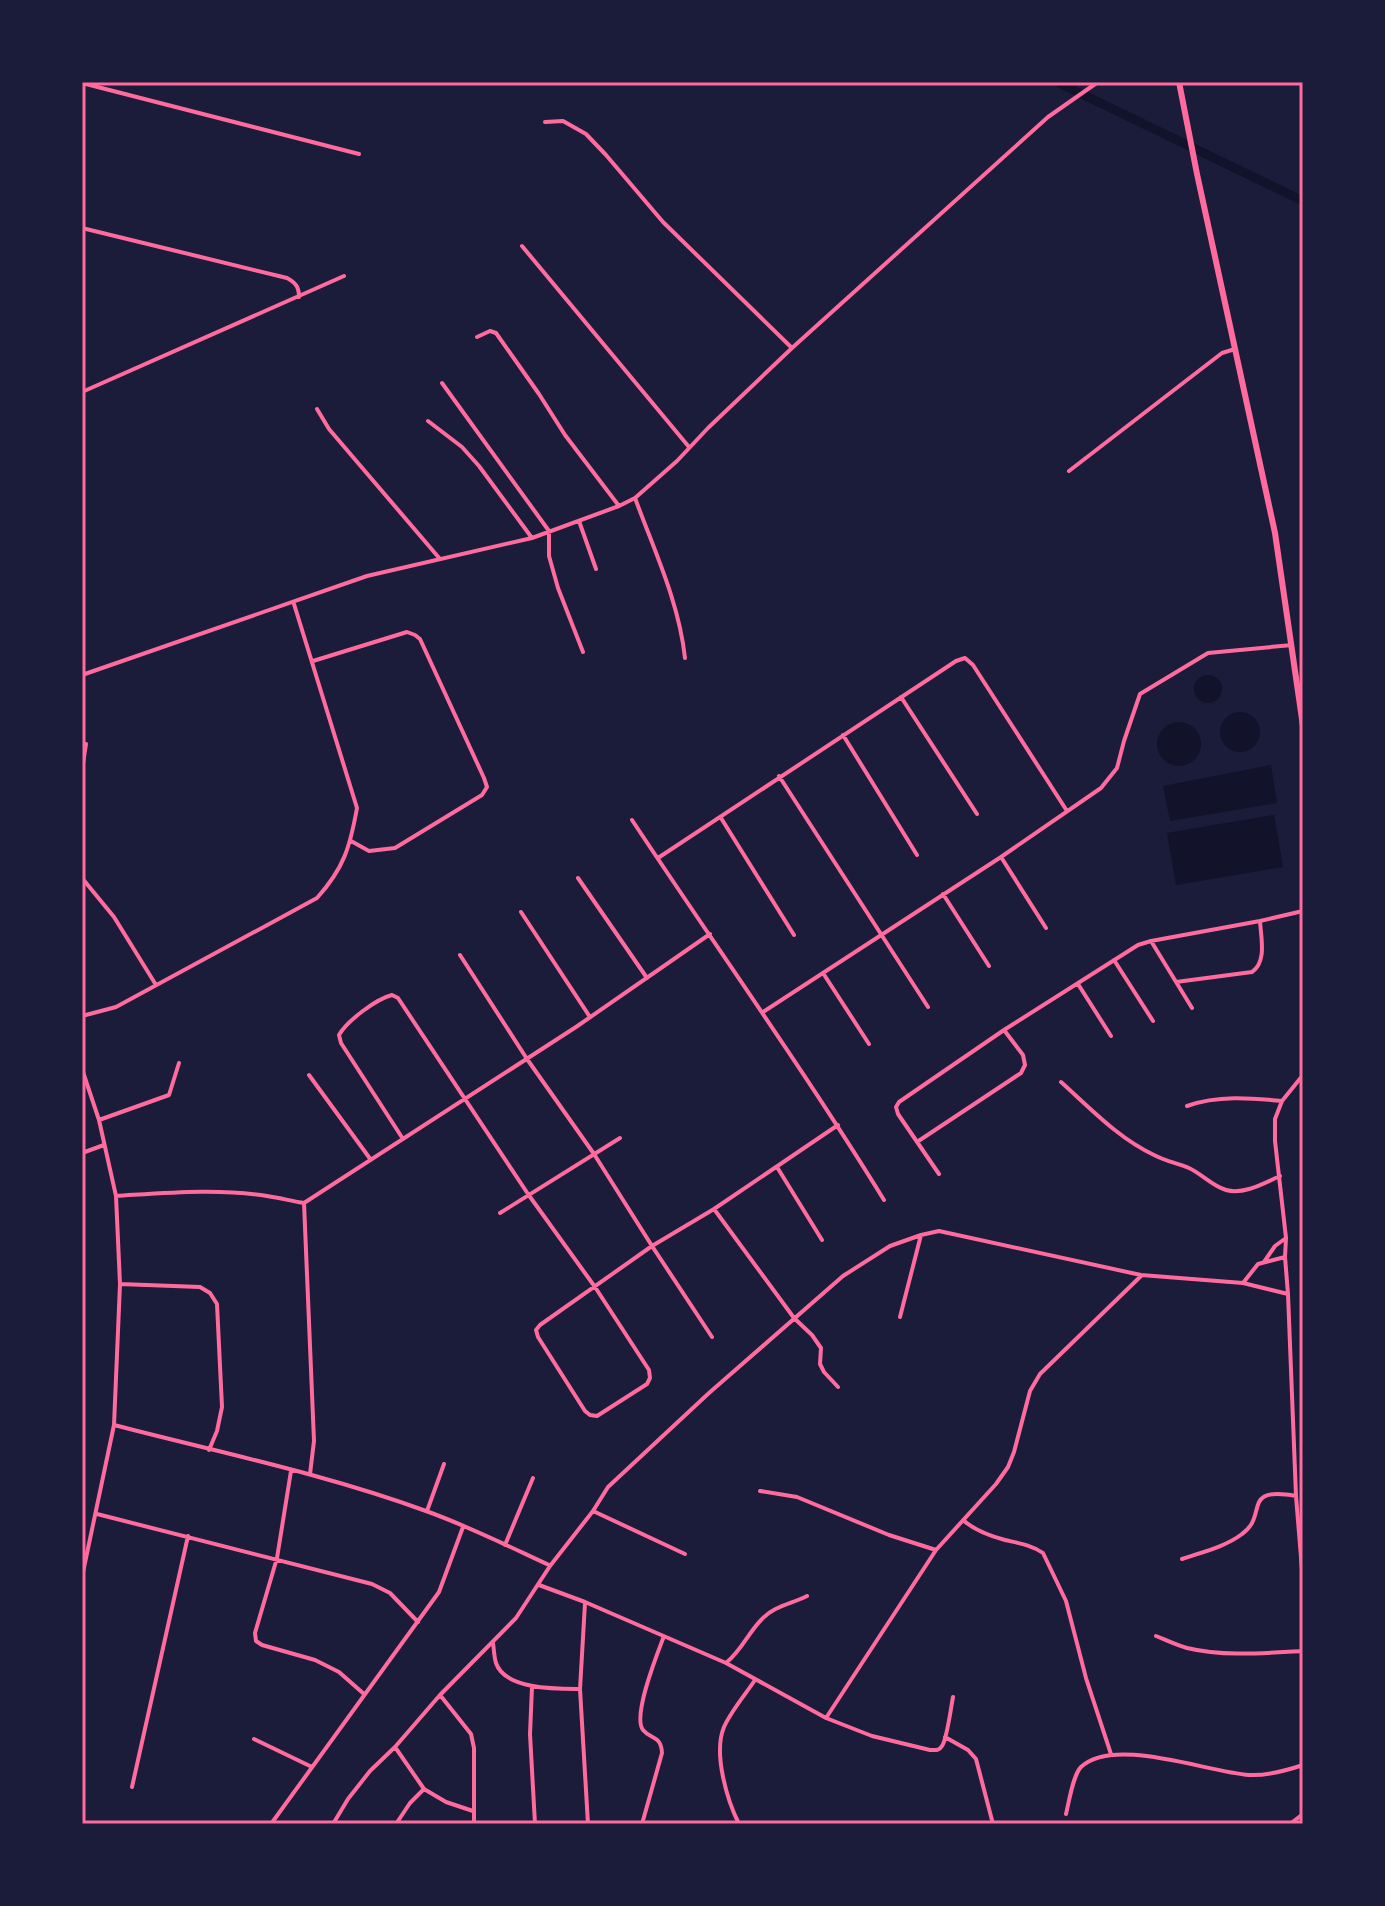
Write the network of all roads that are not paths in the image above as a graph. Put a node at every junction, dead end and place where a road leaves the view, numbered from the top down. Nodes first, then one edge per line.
1 (1098, 82) edge
2 (1179, 82) edge
3 (82, 83) edge
4 (545, 122) dead end
5 (359, 154) dead end
6 (82, 228) edge
7 (522, 246) dead end
8 (344, 276) dead end
9 (299, 297) junction
10 (477, 337) dead end
11 (792, 348) junction
12 (1235, 349) junction
13 (442, 383) dead end
14 (82, 392) edge
15 (317, 409) dead end
16 (428, 421) dead end
17 (689, 447) junction
18 (1069, 471) dead end
19 (635, 498) junction
20 (619, 506) junction
21 (579, 521) junction
22 (549, 531) junction
23 (532, 538) junction
24 (440, 559) junction
25 (596, 569) dead end
26 (293, 603) junction
27 (1292, 645) junction
28 (583, 652) dead end
29 (685, 658) dead end
30 (313, 661) junction
31 (82, 675) edge
32 (901, 697) junction
33 (1303, 726) edge
34 (843, 735) junction
35 (86, 744) dead end
36 (82, 770) edge
37 (779, 776) junction
38 (1067, 811) junction
39 (977, 814) dead end
40 (720, 817) junction
41 (632, 820) dead end
42 (351, 841) junction
43 (917, 855) dead end
44 (1001, 857) junction
45 (658, 858) junction
46 (82, 878) edge
47 (578, 878) dead end
48 (943, 894) junction
49 (1303, 911) edge
50 (521, 912) dead end
51 (1260, 921) junction
52 (1046, 928) dead end
53 (710, 934) junction
54 (881, 934) junction
55 (794, 935) dead end
56 (1151, 941) junction
57 (460, 955) dead end
58 (1114, 960) junction
59 (989, 966) dead end
60 (823, 973) junction
61 (647, 978) junction
62 (1176, 982) junction
63 (1078, 984) junction
64 (156, 985) junction
65 (928, 1007) dead end
66 (1192, 1008) dead end
67 (763, 1012) junction
68 (82, 1016) edge
69 (590, 1017) junction
70 (1153, 1021) dead end
71 (1004, 1030) junction
72 (1111, 1036) dead end
73 (869, 1044) dead end
74 (527, 1059) junction
75 (179, 1063) dead end
76 (82, 1069) edge
77 (309, 1075) dead end
78 (1303, 1075) edge
79 (1061, 1082) dead end
80 (466, 1098) junction
81 (1282, 1101) junction
82 (1187, 1106) dead end
83 (99, 1120) junction
84 (838, 1125) junction
85 (620, 1138) dead end
86 (403, 1139) junction
87 (917, 1142) junction
88 (104, 1145) junction
89 (82, 1153) edge
90 (594, 1154) junction
91 (371, 1160) junction
92 (777, 1167) junction
93 (939, 1174) dead end
94 (1280, 1176) junction
95 (528, 1194) junction
96 (116, 1196) junction
97 (884, 1200) dead end
98 (304, 1203) junction
99 (714, 1209) junction
100 (500, 1213) dead end
101 (921, 1235) junction
102 (1286, 1238) junction
103 (822, 1240) dead end
104 (652, 1246) junction
105 (1285, 1257) junction
106 (1264, 1262) junction
107 (1141, 1275) junction
108 (1243, 1283) junction
109 (120, 1284) junction
110 (595, 1287) junction
111 (1288, 1294) junction
112 (900, 1317) dead end
113 (794, 1318) junction
114 (712, 1337) dead end
115 (838, 1387) dead end
116 (114, 1425) junction
117 (209, 1450) junction
118 (444, 1464) dead end
119 (291, 1471) junction
120 (310, 1474) junction
121 (533, 1478) dead end
122 (760, 1491) dead end
123 (1296, 1496) junction
124 (427, 1511) junction
125 (593, 1511) junction
126 (97, 1514) junction
127 (963, 1520) junction
128 (463, 1527) junction
129 (188, 1536) junction
130 (505, 1545) junction
131 (936, 1550) junction
132 (685, 1554) dead end
133 (277, 1558) junction
134 (1182, 1559) dead end
135 (550, 1566) junction
136 (82, 1577) edge
137 (1303, 1582) edge
138 (539, 1585) junction
139 (807, 1596) dead end
140 (585, 1602) junction
141 (418, 1622) junction
142 (664, 1636) junction
143 (1156, 1636) dead end
144 (493, 1643) junction
145 (1303, 1651) edge
146 (726, 1663) junction
147 (755, 1680) junction
148 (532, 1687) junction
149 (580, 1689) junction
150 (364, 1694) junction
151 (440, 1695) junction
152 (953, 1697) dead end
153 (826, 1718) junction
154 (945, 1737) junction
155 (254, 1739) dead end
156 (395, 1747) junction
157 (1111, 1754) junction
158 (1303, 1765) edge
159 (312, 1767) junction
160 (132, 1787) dead end
161 (424, 1789) junction
162 (473, 1811) junction
163 (1066, 1814) dead end
164 (1303, 1814) edge
165 (271, 1824) edge
166 (333, 1824) edge
167 (396, 1824) edge
168 (474, 1824) edge
169 (535, 1824) edge
170 (588, 1824) edge
171 (642, 1824) edge
172 (739, 1824) edge
173 (993, 1824) edge
174 (1290, 1824) edge

1 - 11 street
2 - 12 main road
3 - 5 street
4 - 11 street
6 - 9 street
7 - 17 street
8 - 9 street
9 - 14 street
10 - 20 street
11 - 17 street
12 - 18 street
12 - 27 main road
13 - 22 street
15 - 24 street
16 - 23 street
17 - 19 street
19 - 20 street
19 - 29 street
20 - 21 street
21 - 22 street
21 - 25 street
22 - 23 street
22 - 28 street
23 - 24 street
24 - 26 street
26 - 30 street
26 - 31 street
27 - 33 main road
27 - 38 street
30 - 42 street
30 - 42 street
32 - 34 street
32 - 38 street
32 - 39 street
34 - 37 street
34 - 43 street
35 - 36 street
37 - 40 street
37 - 54 street
38 - 44 street
40 - 45 street
40 - 55 street
41 - 45 street
42 - 64 street
44 - 48 street
44 - 52 street
45 - 53 street
46 - 64 street
47 - 61 street
48 - 54 street
48 - 59 street
49 - 51 street
50 - 69 street
51 - 56 street
51 - 62 street
53 - 61 street
53 - 67 street
54 - 60 street
54 - 65 street
56 - 58 street
56 - 62 street
57 - 74 street
58 - 63 street
58 - 70 street
60 - 67 street
60 - 73 street
61 - 69 street
62 - 66 street
63 - 71 street
63 - 72 street
64 - 68 street
67 - 84 street
69 - 74 street
71 - 87 street
71 - 87 street
74 - 80 street
74 - 90 street
75 - 83 street
76 - 83 street
77 - 91 street
78 - 81 street
79 - 94 street
80 - 86 street
80 - 86 street
80 - 95 street
81 - 82 street
81 - 94 street
83 - 88 street
84 - 92 street
84 - 97 street
85 - 90 street
86 - 91 street
87 - 93 street
88 - 89 street
88 - 96 street
90 - 95 street
90 - 104 street
91 - 98 street
92 - 99 street
92 - 103 street
94 - 102 street
95 - 100 street
95 - 110 street
96 - 98 street
96 - 109 street
98 - 120 street
99 - 104 street
99 - 113 street
101 - 107 street
101 - 112 street
101 - 113 street
102 - 105 street
102 - 106 street
104 - 110 street
104 - 114 street
105 - 106 street
105 - 111 street
106 - 108 street
107 - 108 street
107 - 127 street
108 - 111 street
109 - 116 street
109 - 117 street
110 - 110 street
111 - 123 street
113 - 115 street
113 - 125 street
116 - 117 street
116 - 126 street
117 - 119 street
118 - 124 street
119 - 120 street
119 - 133 street
120 - 124 street
121 - 130 street
122 - 131 street
123 - 134 street
123 - 137 street
124 - 128 street
125 - 132 street
125 - 135 street
126 - 129 street
126 - 136 street
127 - 131 street
127 - 157 street
128 - 130 street
128 - 141 street
129 - 133 street
129 - 160 street
130 - 135 street
131 - 153 street
133 - 141 street
133 - 150 street
135 - 138 street
138 - 140 street
138 - 144 street
139 - 146 street
140 - 142 street
140 - 149 street
141 - 150 street
142 - 146 street
142 - 171 street
143 - 145 street
144 - 148 street
144 - 151 street
146 - 147 street
147 - 153 street
147 - 172 street
148 - 149 street
148 - 169 street
149 - 170 street
150 - 159 street
151 - 156 street
151 - 162 street
152 - 154 street
153 - 154 street
154 - 173 street
155 - 159 street
156 - 161 street
156 - 166 street
157 - 158 street
157 - 163 street
159 - 165 street
161 - 162 street
161 - 167 street
162 - 168 street
164 - 174 street

